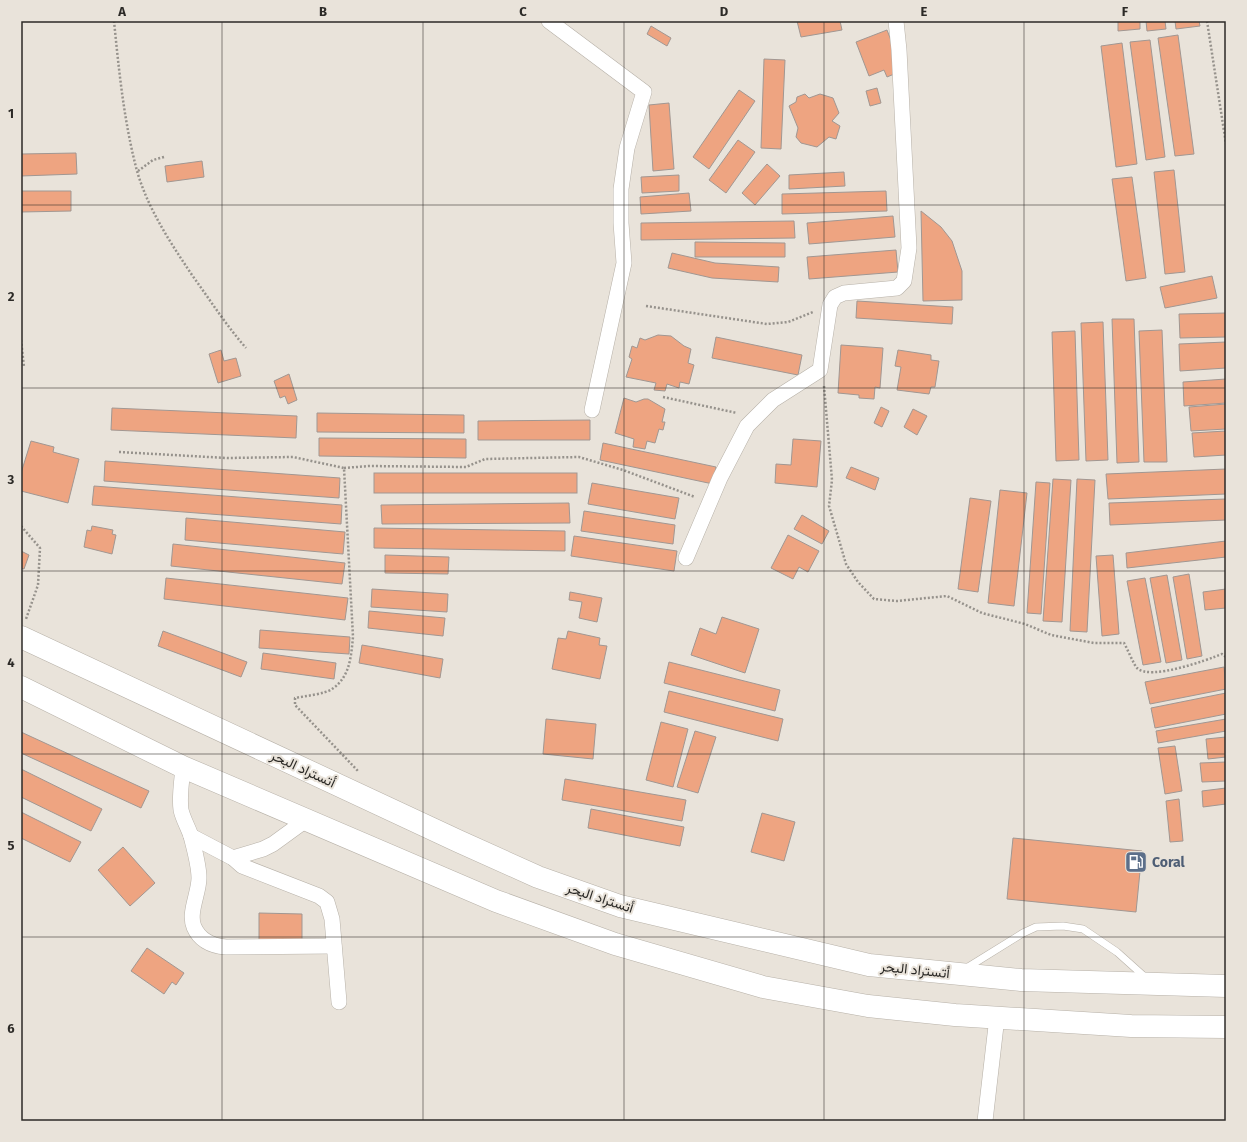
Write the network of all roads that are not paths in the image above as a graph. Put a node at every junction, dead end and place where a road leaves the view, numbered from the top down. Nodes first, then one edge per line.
1 (549, 21) edge
2 (896, 21) edge
3 (592, 410) dead end
4 (686, 558) dead end
5 (22, 632) edge
6 (21, 687) edge
7 (183, 767) junction
8 (306, 820) junction
9 (191, 836) junction
10 (233, 858) junction
11 (334, 946) junction
12 (956, 974) junction
13 (1153, 985) junction
14 (1226, 986) edge
15 (339, 1002) dead end
16 (997, 1017) junction
17 (1131, 1026) junction
18 (1226, 1027) edge
19 (1226, 1041) edge
20 (985, 1121) edge

1 - 3 street
2 - 4 street
5 - 12 highway, أتستراد البحر
6 - 7 highway
7 - 8 highway
7 - 9 street
8 - 10 street
8 - 16 highway
9 - 10 street
9 - 11 street
10 - 11 street
11 - 15 street
12 - 13 highway, أتستراد البحر
12 - 13 lane
13 - 14 highway, أتستراد البحر
16 - 17 highway
16 - 20 street
17 - 18 highway
17 - 19 highway

